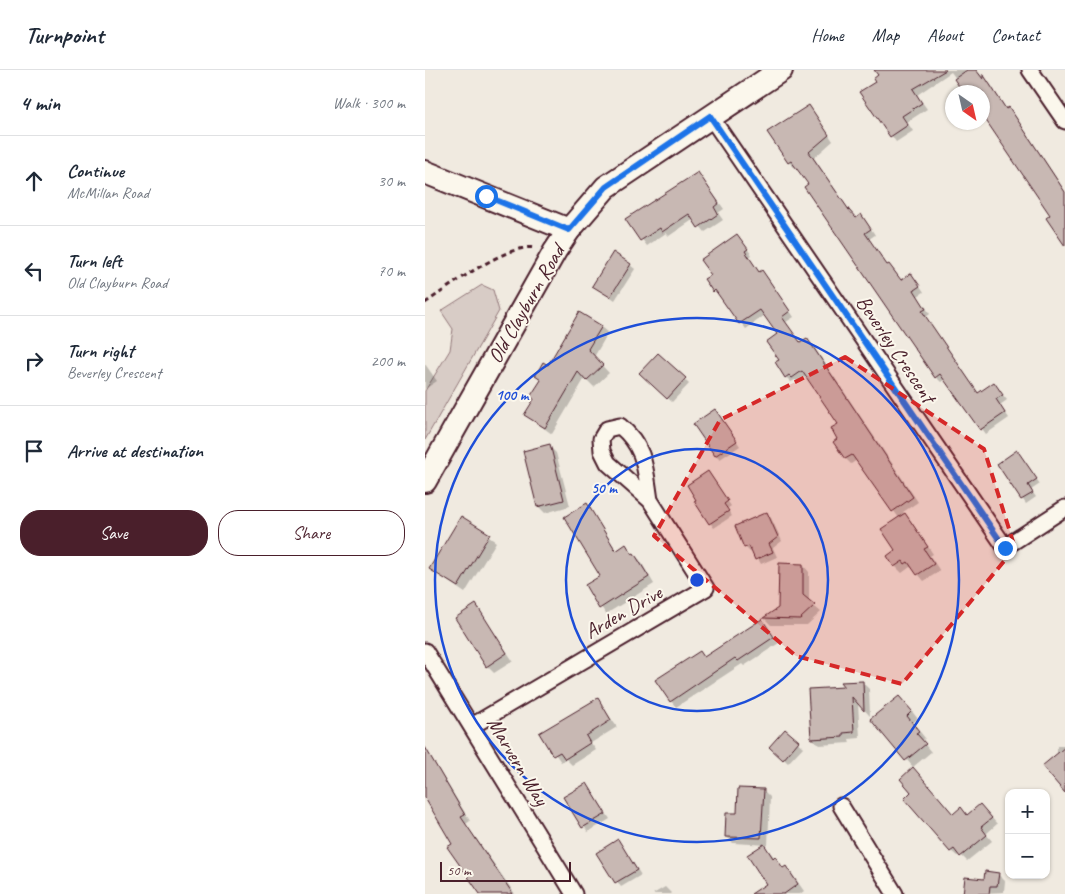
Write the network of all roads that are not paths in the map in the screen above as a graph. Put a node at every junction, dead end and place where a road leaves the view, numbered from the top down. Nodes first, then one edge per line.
1 (781, 70) edge
2 (1030, 70) edge
3 (710, 116) junction
4 (1065, 121) edge
5 (425, 172) edge
6 (569, 230) junction
7 (425, 481) edge
8 (650, 500) junction
9 (1065, 508) edge
10 (425, 651) edge
11 (472, 726) junction
12 (841, 806) dead end
13 (574, 894) edge
14 (895, 894) edge

1 - 3 main road, Old Clayburn Road
2 - 4 street
3 - 6 main road, Old Clayburn Road
3 - 9 street, Beverley Crescent
5 - 6 main road
6 - 7 main road, Old Clayburn Road
8 - 8 street, Arden Drive
8 - 11 street, Arden Drive
10 - 11 street, Marvern Way
11 - 13 street, Marvern Way
12 - 14 street

